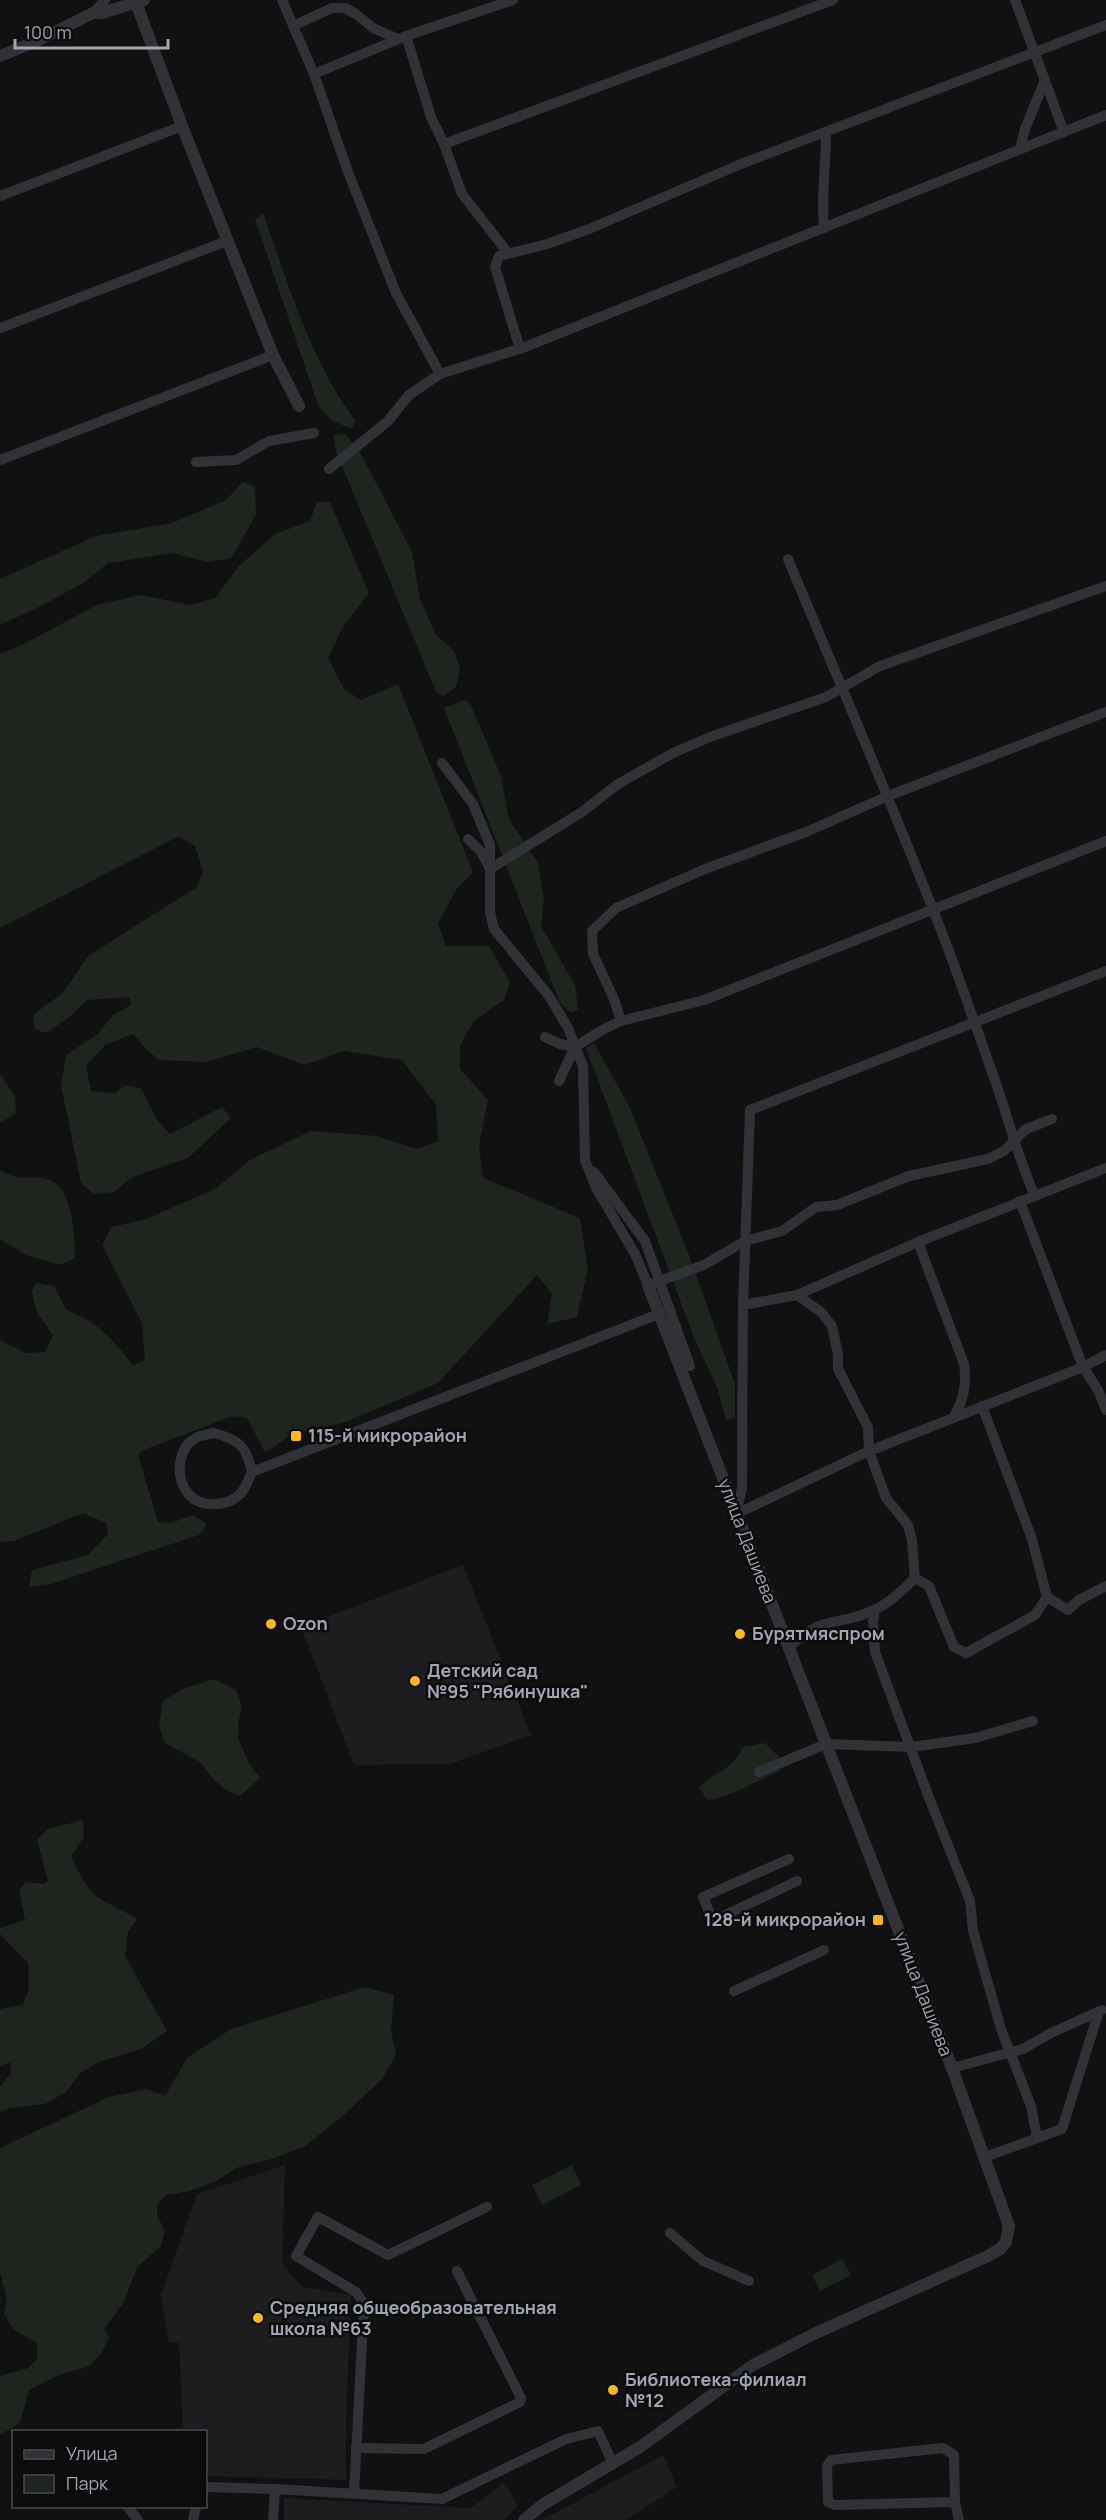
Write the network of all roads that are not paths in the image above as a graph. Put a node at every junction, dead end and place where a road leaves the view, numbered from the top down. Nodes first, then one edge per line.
1 (105, 0) edge
2 (282, 0) edge
3 (513, 0) edge
4 (833, 0) edge
5 (1015, 0) edge
6 (138, 1) edge
7 (817, 2) edge
8 (93, 12) junction
9 (1106, 25) edge
10 (293, 26) junction
11 (402, 38) junction
12 (1035, 51) junction
13 (0, 56) edge
14 (314, 74) junction
15 (1045, 80) junction
16 (1106, 115) edge
17 (182, 126) junction
18 (826, 132) junction
19 (1064, 132) junction
20 (444, 144) junction
21 (1020, 149) junction
22 (0, 196) edge
23 (824, 228) junction
24 (227, 241) junction
25 (508, 253) junction
26 (0, 328) edge
27 (520, 349) junction
28 (273, 355) junction
29 (440, 374) junction
30 (299, 406) dead end
31 (314, 433) dead end
32 (0, 460) edge
33 (196, 462) dead end
34 (329, 469) dead end
35 (788, 559) dead end
36 (1106, 586) edge
37 (842, 689) junction
38 (1106, 712) edge
39 (442, 763) dead end
40 (888, 796) junction
41 (468, 839) dead end
42 (1106, 841) edge
43 (490, 869) junction
44 (933, 909) junction
45 (1106, 970) edge
46 (621, 1021) junction
47 (975, 1022) junction
48 (545, 1037) dead end
49 (575, 1047) junction
50 (559, 1081) dead end
51 (1052, 1119) dead end
52 (1015, 1142) junction
53 (1106, 1170) edge
54 (1035, 1196) junction
55 (1020, 1202) junction
56 (745, 1241) junction
57 (918, 1242) junction
58 (653, 1282) junction
59 (797, 1295) junction
60 (743, 1305) junction
61 (659, 1314) junction
62 (1106, 1355) edge
63 (690, 1366) dead end
64 (1083, 1367) junction
65 (1102, 1390) edge
66 (982, 1406) junction
67 (1106, 1410) edge
68 (952, 1418) junction
69 (868, 1451) junction
70 (252, 1472) junction
71 (736, 1514) junction
72 (915, 1578) junction
73 (1106, 1586) edge
74 (1047, 1597) junction
75 (875, 1610) junction
76 (788, 1647) junction
77 (1033, 1721) dead end
78 (826, 1744) junction
79 (912, 1747) junction
80 (759, 1773) dead end
81 (789, 1859) dead end
82 (797, 1881) dead end
83 (824, 1950) dead end
84 (734, 1991) dead end
85 (1103, 2010) edge
86 (1012, 2052) junction
87 (952, 2068) junction
88 (1036, 2137) junction
89 (985, 2157) junction
90 (487, 2207) dead end
91 (670, 2233) dead end
92 (457, 2271) dead end
93 (749, 2281) dead end
94 (356, 2448) junction
95 (613, 2464) junction
96 (207, 2487) edge
97 (275, 2489) junction
98 (354, 2493) junction
99 (954, 2502) junction
100 (129, 2508) edge
101 (138, 2520) edge
102 (273, 2520) edge
103 (524, 2520) edge
104 (958, 2520) edge

1 - 8 street
2 - 10 street
3 - 11 street
4 - 7 street
5 - 12 street
6 - 8 street
6 - 17 street
7 - 20 street
8 - 13 street
9 - 12 street
10 - 11 street
10 - 14 street
11 - 14 street
11 - 20 street
12 - 15 street
12 - 18 street
14 - 29 street
15 - 19 street
15 - 21 street
16 - 19 street
17 - 22 street
17 - 24 street
18 - 23 street
18 - 25 street
19 - 21 street
20 - 25 street
21 - 23 street
23 - 27 street
24 - 26 street
24 - 28 street
25 - 27 street
27 - 29 street
28 - 30 street
28 - 32 street
29 - 34 street
31 - 33 street
35 - 37 street
36 - 37 street
37 - 40 street
37 - 43 street
38 - 40 street
39 - 43 street, улица Дашиева
40 - 44 street
40 - 46 street
41 - 43 street
42 - 44 street
43 - 49 street, улица Дашиева
44 - 46 street
44 - 47 street
45 - 47 street
46 - 49 street
47 - 52 street
47 - 56 street
48 - 49 street
49 - 50 street
49 - 58 street, улица Дашиева
51 - 52 street
52 - 54 street
52 - 56 street
53 - 54 street
54 - 55 street
55 - 57 street
55 - 64 street
56 - 58 street
56 - 60 street
57 - 59 street
57 - 68 street
58 - 61 street, улица Дашиева
58 - 63 street
59 - 60 street
59 - 69 street
60 - 71 street
61 - 70 street
61 - 71 street, улица Дашиева
62 - 64 street
64 - 65 street
64 - 66 street
65 - 67 street
66 - 68 street
66 - 74 street
68 - 69 street
69 - 71 street
69 - 72 street
70 - 70 street
71 - 76 street, улица Дашиева
72 - 74 street
72 - 75 street
73 - 74 street
75 - 76 street
75 - 79 street
76 - 78 street, улица Дашиева
77 - 79 street
78 - 79 street
78 - 80 street
78 - 87 street, улица Дашиева
79 - 86 street
81 - 82 street
83 - 84 street
85 - 86 street
85 - 88 street
86 - 87 street
86 - 88 street
87 - 89 street, улица Дашиева
88 - 89 street
89 - 95 street, улица Дашиева
90 - 94 street
91 - 93 street
92 - 94 street
94 - 98 street
95 - 98 street
95 - 103 street, улица Дашиева
96 - 97 street
97 - 98 street
97 - 102 street
99 - 99 street
99 - 104 street
100 - 101 street

